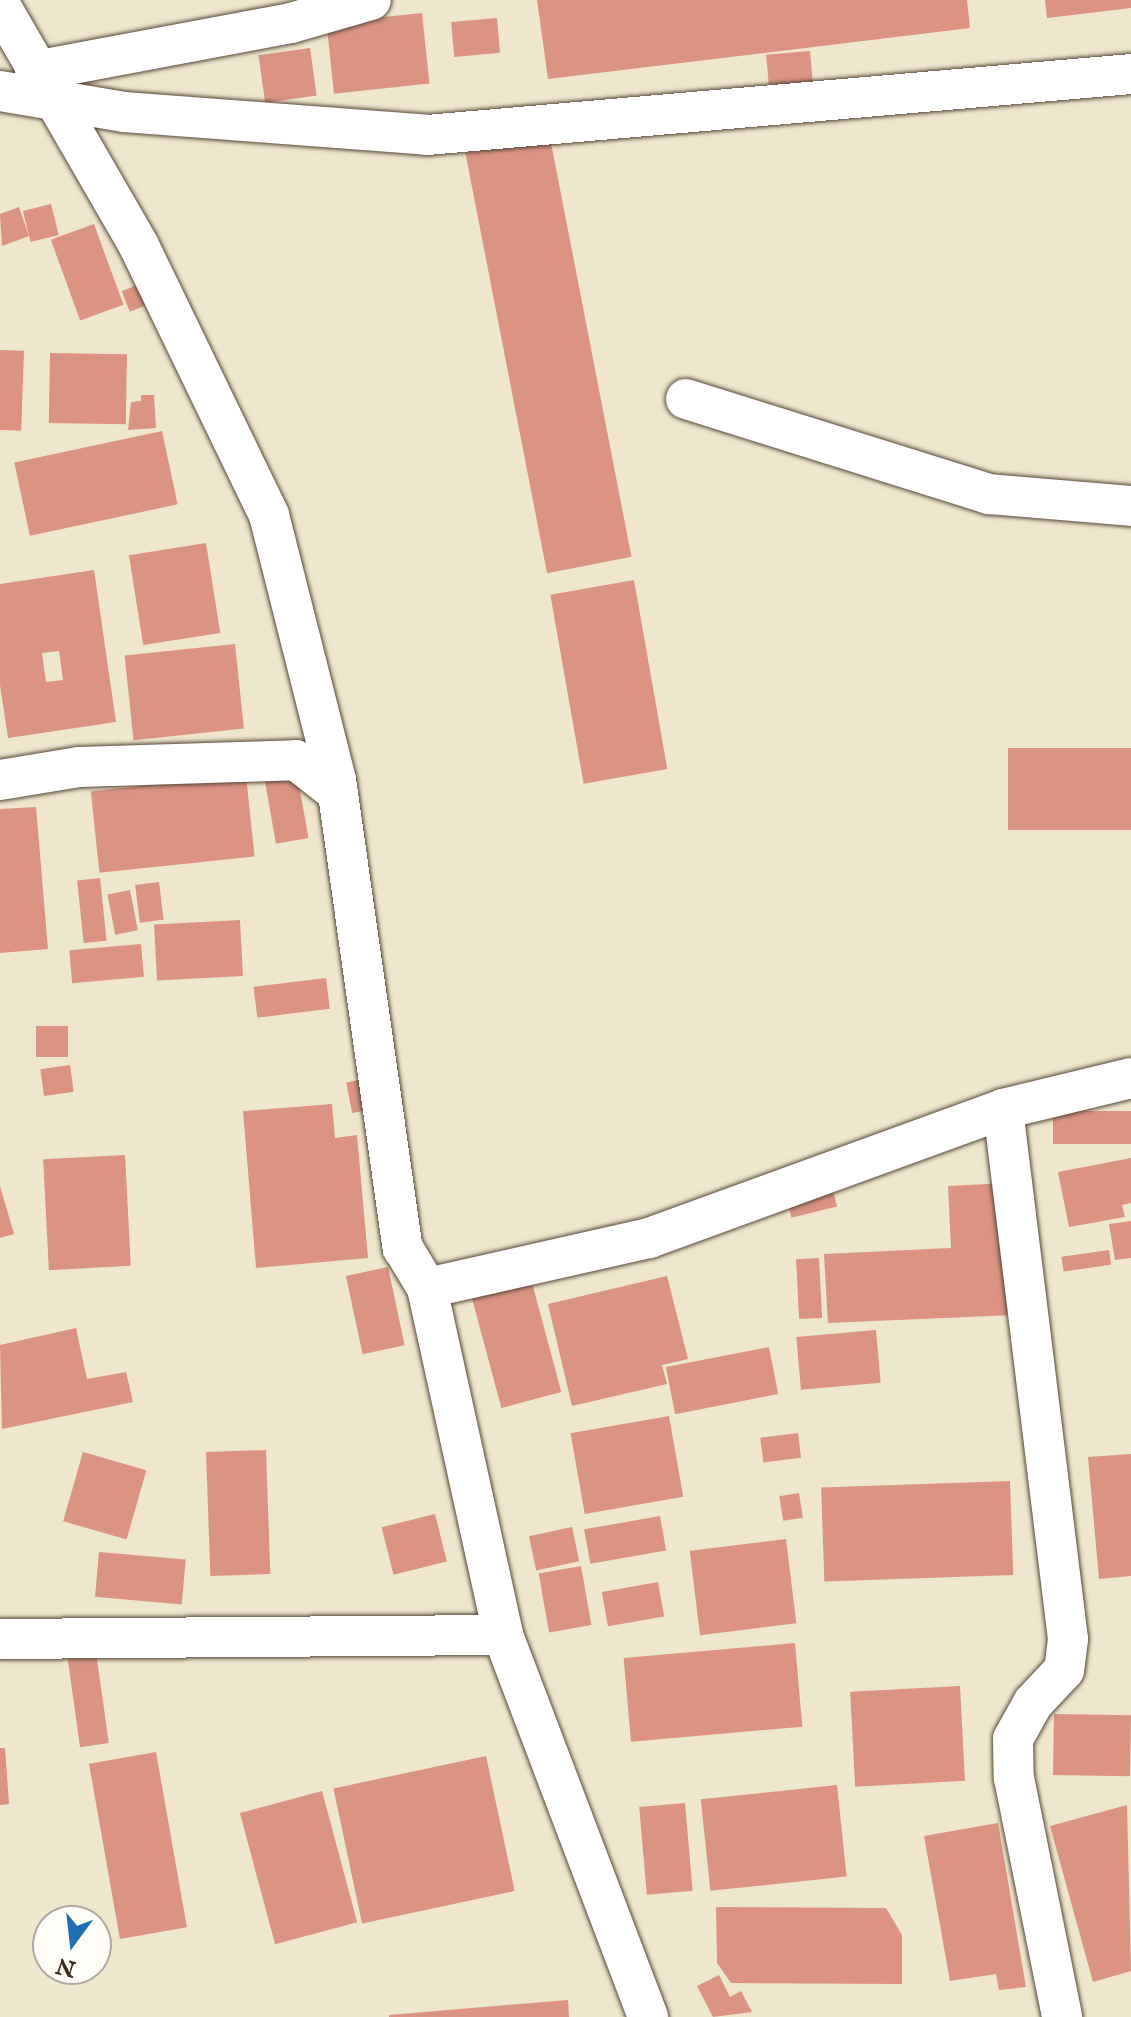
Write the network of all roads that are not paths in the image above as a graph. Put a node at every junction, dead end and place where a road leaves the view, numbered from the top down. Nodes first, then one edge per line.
1 (371, 0) edge
2 (0, 5) edge
3 (1131, 74) edge
4 (43, 86) junction
5 (0, 91) edge
6 (686, 399) dead end
7 (1131, 506) edge
8 (0, 780) edge
9 (338, 793) junction
10 (1129, 1074) edge
11 (1003, 1109) junction
12 (427, 1288) junction
13 (503, 1635) junction
14 (0, 1639) edge
15 (648, 2017) edge
16 (1062, 2017) edge

1 - 4 street
2 - 4 street
3 - 4 street
4 - 5 street
4 - 9 street
6 - 7 street
8 - 9 street
9 - 12 street
10 - 11 street
11 - 12 street
11 - 16 street
12 - 13 street
13 - 14 street
13 - 15 street

